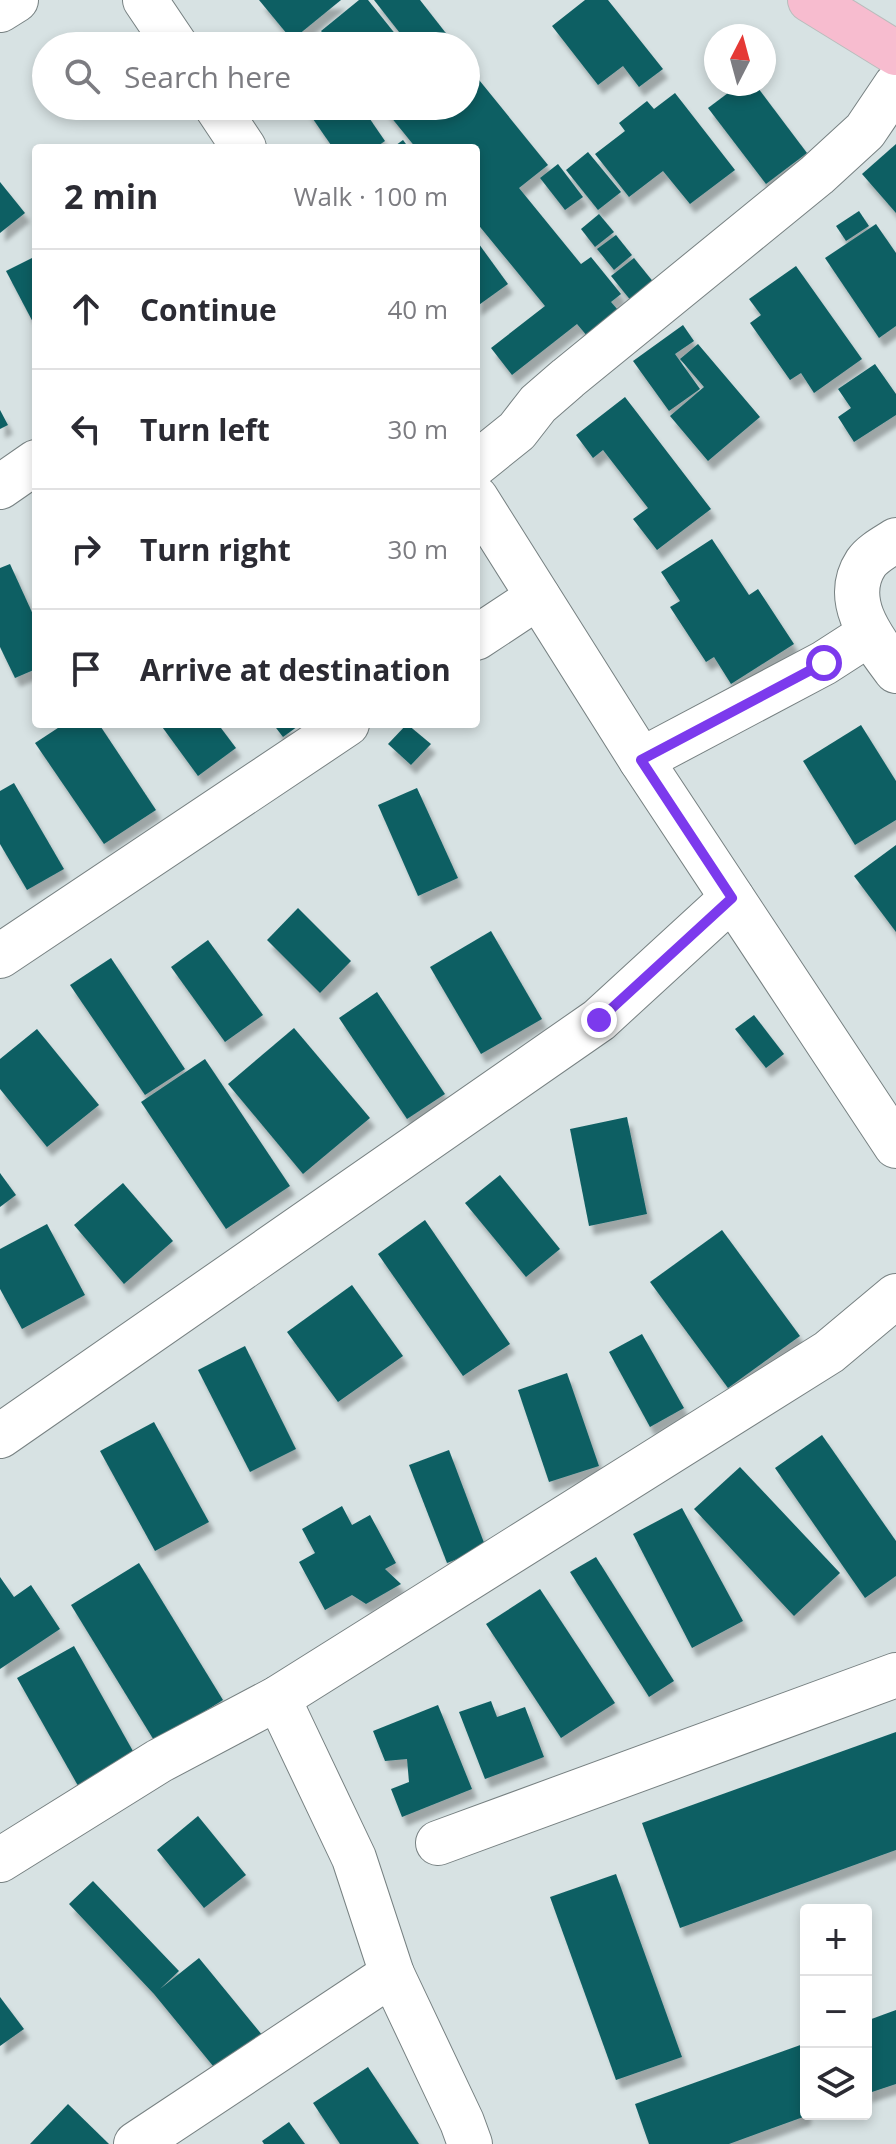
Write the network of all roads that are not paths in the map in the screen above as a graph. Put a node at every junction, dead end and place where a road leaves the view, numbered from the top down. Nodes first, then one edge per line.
1 (16, 0) edge
2 (145, 0) edge
3 (810, 0) edge
4 (0, 10) edge
5 (167, 32) edge
6 (896, 53) edge
7 (896, 85) edge
8 (225, 120) edge
9 (241, 144) edge
10 (480, 461) edge
11 (32, 465) edge
12 (0, 487) edge
13 (480, 504) edge
14 (896, 540) edge
15 (538, 597) junction
16 (869, 634) junction
17 (480, 635) edge
18 (896, 671) edge
19 (341, 728) edge
20 (641, 760) junction
21 (732, 898) junction
22 (0, 956) edge
23 (896, 1146) edge
24 (896, 1296) edge
25 (0, 1436) edge
26 (896, 1675) edge
27 (278, 1698) junction
28 (438, 1843) dead end
29 (0, 1860) edge
30 (392, 1974) junction
31 (136, 2144) edge
32 (470, 2144) edge

1 - 4 street
2 - 5 street
3 - 6 main road
7 - 10 street
8 - 9 street
11 - 12 street
13 - 15 street
14 - 16 street
15 - 17 street
15 - 20 street
16 - 18 street
16 - 20 street
19 - 22 street
20 - 21 street
21 - 23 street
21 - 25 street
24 - 27 street
26 - 28 street
27 - 29 street
27 - 30 street
30 - 31 street
30 - 32 street

